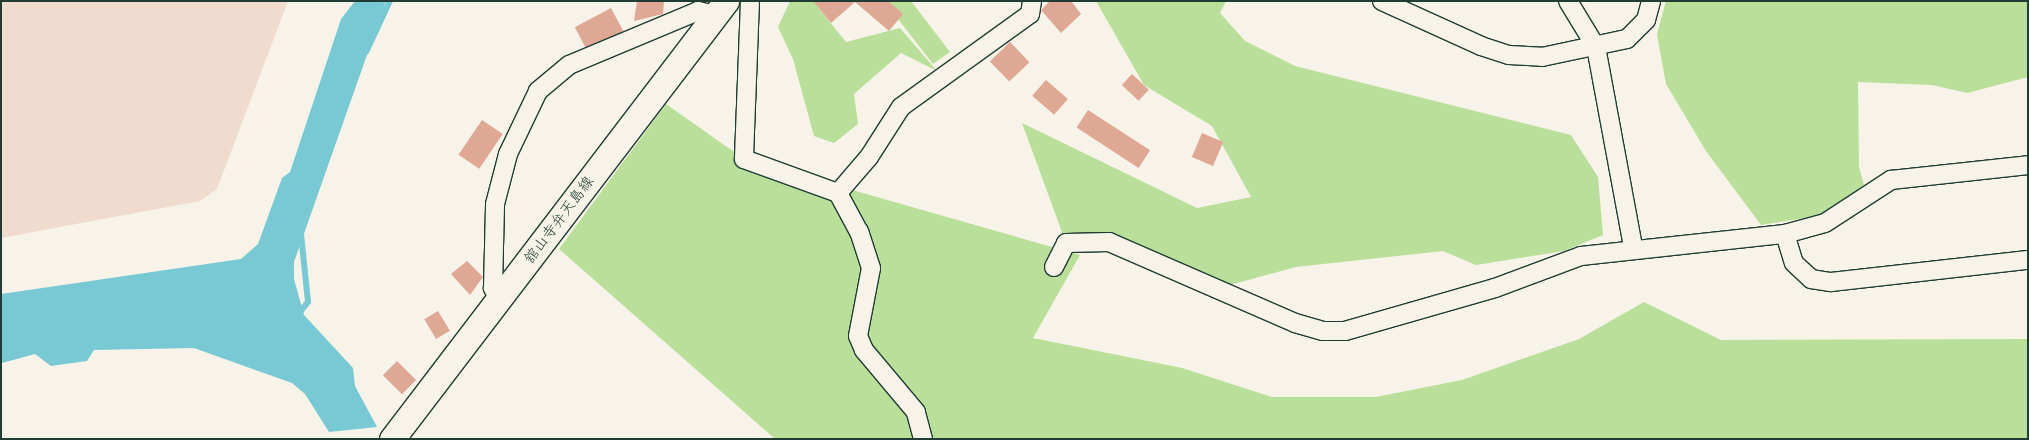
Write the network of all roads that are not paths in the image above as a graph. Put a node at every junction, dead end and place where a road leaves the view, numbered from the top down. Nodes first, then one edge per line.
1 (750, 1) edge
2 (1032, 1) edge
3 (1382, 1) edge
4 (1568, 1) edge
5 (1651, 1) edge
6 (720, 8) edge
7 (1596, 47) junction
8 (2028, 165) edge
9 (838, 193) junction
10 (1785, 234) junction
11 (1633, 248) junction
12 (2028, 260) edge
13 (1054, 267) dead end
14 (499, 298) junction
15 (392, 439) edge
16 (923, 439) edge

1 - 9 street
2 - 9 street
3 - 7 street
4 - 7 street
5 - 7 street
6 - 14 main road, 舘山寺弁天島線
6 - 14 street
7 - 11 street
8 - 10 street
9 - 16 street
10 - 11 street
10 - 12 street
11 - 13 street
14 - 15 main road, 舘山寺弁天島線

